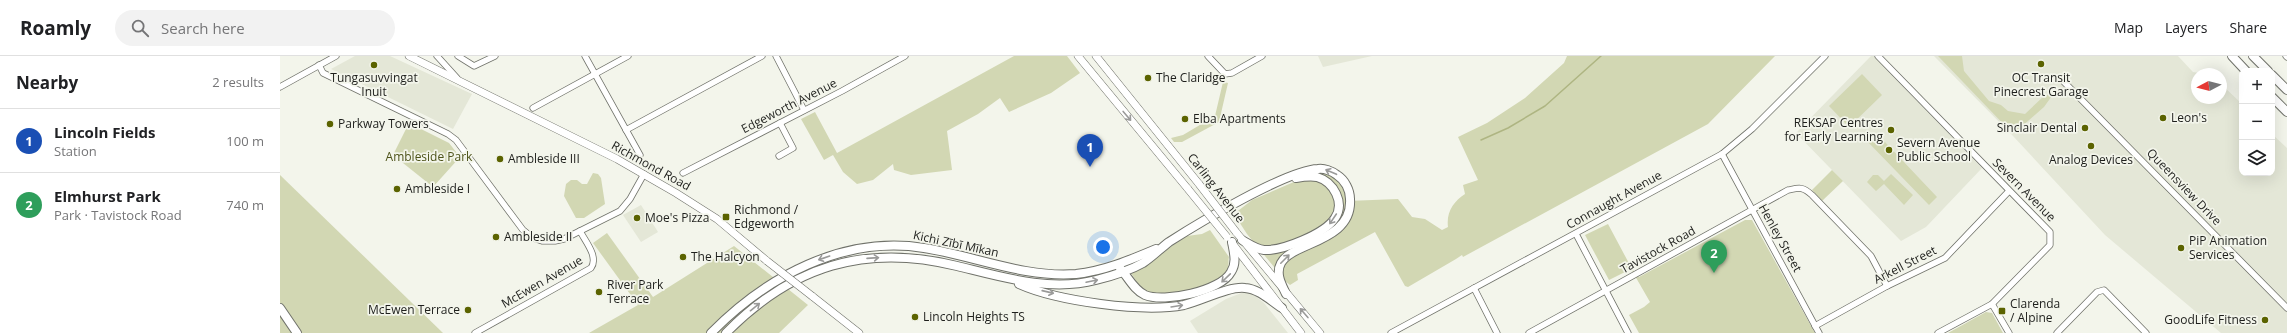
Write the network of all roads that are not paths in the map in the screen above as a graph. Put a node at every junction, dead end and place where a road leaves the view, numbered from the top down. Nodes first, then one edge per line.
1 (336, 56) edge
2 (409, 56) edge
3 (438, 56) edge
4 (458, 56) edge
5 (495, 56) edge
6 (585, 56) edge
7 (628, 56) edge
8 (762, 56) edge
9 (776, 56) edge
10 (905, 56) edge
11 (1078, 56) edge
12 (1096, 56) edge
13 (1208, 56) edge
14 (1262, 56) edge
15 (1825, 56) edge
16 (1878, 56) edge
17 (2232, 56) edge
18 (2253, 56) edge
19 (319, 66) junction
20 (2243, 68) edge
21 (2265, 68) edge
22 (595, 74) junction
23 (458, 78) junction
24 (2275, 78) edge
25 (2064, 82) dead end
26 (280, 87) edge
27 (2287, 90) edge
28 (2275, 100) edge
29 (533, 108) dead end
30 (804, 110) junction
31 (2287, 112) edge
32 (780, 123) junction
33 (626, 130) junction
34 (1722, 154) junction
35 (640, 155) dead end
36 (779, 156) dead end
37 (683, 173) dead end
38 (644, 174) junction
39 (1289, 178) junction
40 (2009, 191) junction
41 (1753, 211) junction
42 (580, 231) junction
43 (1576, 234) junction
44 (1229, 239) junction
45 (1242, 240) junction
46 (1168, 244) junction
47 (1116, 265) junction
48 (1123, 272) junction
49 (1011, 280) junction
50 (1887, 286) junction
51 (1474, 288) junction
52 (1605, 292) junction
53 (1286, 294) junction
54 (1992, 304) junction
55 (280, 308) edge
56 (1282, 308) junction
57 (2287, 308) edge
58 (1815, 326) junction
59 (1299, 331) edge
60 (297, 333) edge
61 (475, 333) edge
62 (711, 333) edge
63 (726, 333) edge
64 (859, 333) edge
65 (1320, 333) edge
66 (1391, 333) edge
67 (1497, 333) edge
68 (1529, 333) edge
69 (1628, 333) edge
70 (1819, 333) edge
71 (1938, 333) edge
72 (2009, 333) edge
73 (2057, 333) edge
74 (2146, 333) edge

1 - 19 street
2 - 23 main road, Richmond Road
3 - 23 street
4 - 5 street
6 - 22 street
7 - 22 street
8 - 33 street
9 - 30 street
10 - 30 street, Edgeworth Avenue
11 -> 44 main road, Carling Avenue, bridge
12 - 45 main road, Carling Avenue, bridge
13 - 14 street
15 - 34 street, Connaught Avenue
16 - 40 street, Severn Avenue
17 - 20 highway
18 - 21 highway
19 - 26 street
19 - 42 street
22 - 29 street
22 - 33 street
23 - 38 main road, Richmond Road
24 - 27 highway
25 - 57 street, Queensview Drive
28 - 31 highway
30 - 32 street, Edgeworth Avenue
32 - 36 street
32 - 37 street, Edgeworth Avenue
33 - 35 street
34 - 41 street, Henley Street
34 - 43 street, Connaught Avenue
38 - 42 street
38 - 64 main road, Richmond Road, bridge
39 -> 45 highway
39 - 46 highway, Kichi Zībī Mīkan
53 -> 39 highway, Kichi Zībī Mīkan
40 - 50 street, Arkell Street
40 - 54 street, Severn Avenue
41 - 50 street, Tavistock Road
41 - 52 street, Tavistock Road
41 - 58 street, Henley Street
42 - 61 street, McEwen Avenue
43 - 51 street, Connaught Avenue
43 - 52 street
44 -> 48 highway
44 - 56 main road, Carling Avenue
45 - 53 main road, Carling Avenue
46 - 47 highway, Kichi Zībī Mīkan
46 - 48 highway, Kichi Zībī Mīkan
47 - 48 highway
47 -> 62 highway, Kichi Zībī Mīkan
49 -> 48 highway, Kichi Zībī Mīkan
49 -> 56 highway
63 -> 49 highway, Kichi Zībī Mīkan
50 - 58 street, Arkell Street
51 - 66 street, Connaught Avenue
51 - 67 street
52 - 68 street, Tavistock Road
52 - 69 street
65 -> 53 main road, Carling Avenue
54 - 71 street
54 - 72 street
55 - 60 highway
56 - 59 main road, Carling Avenue
58 - 70 street, Henley Street
73 - 74 street

